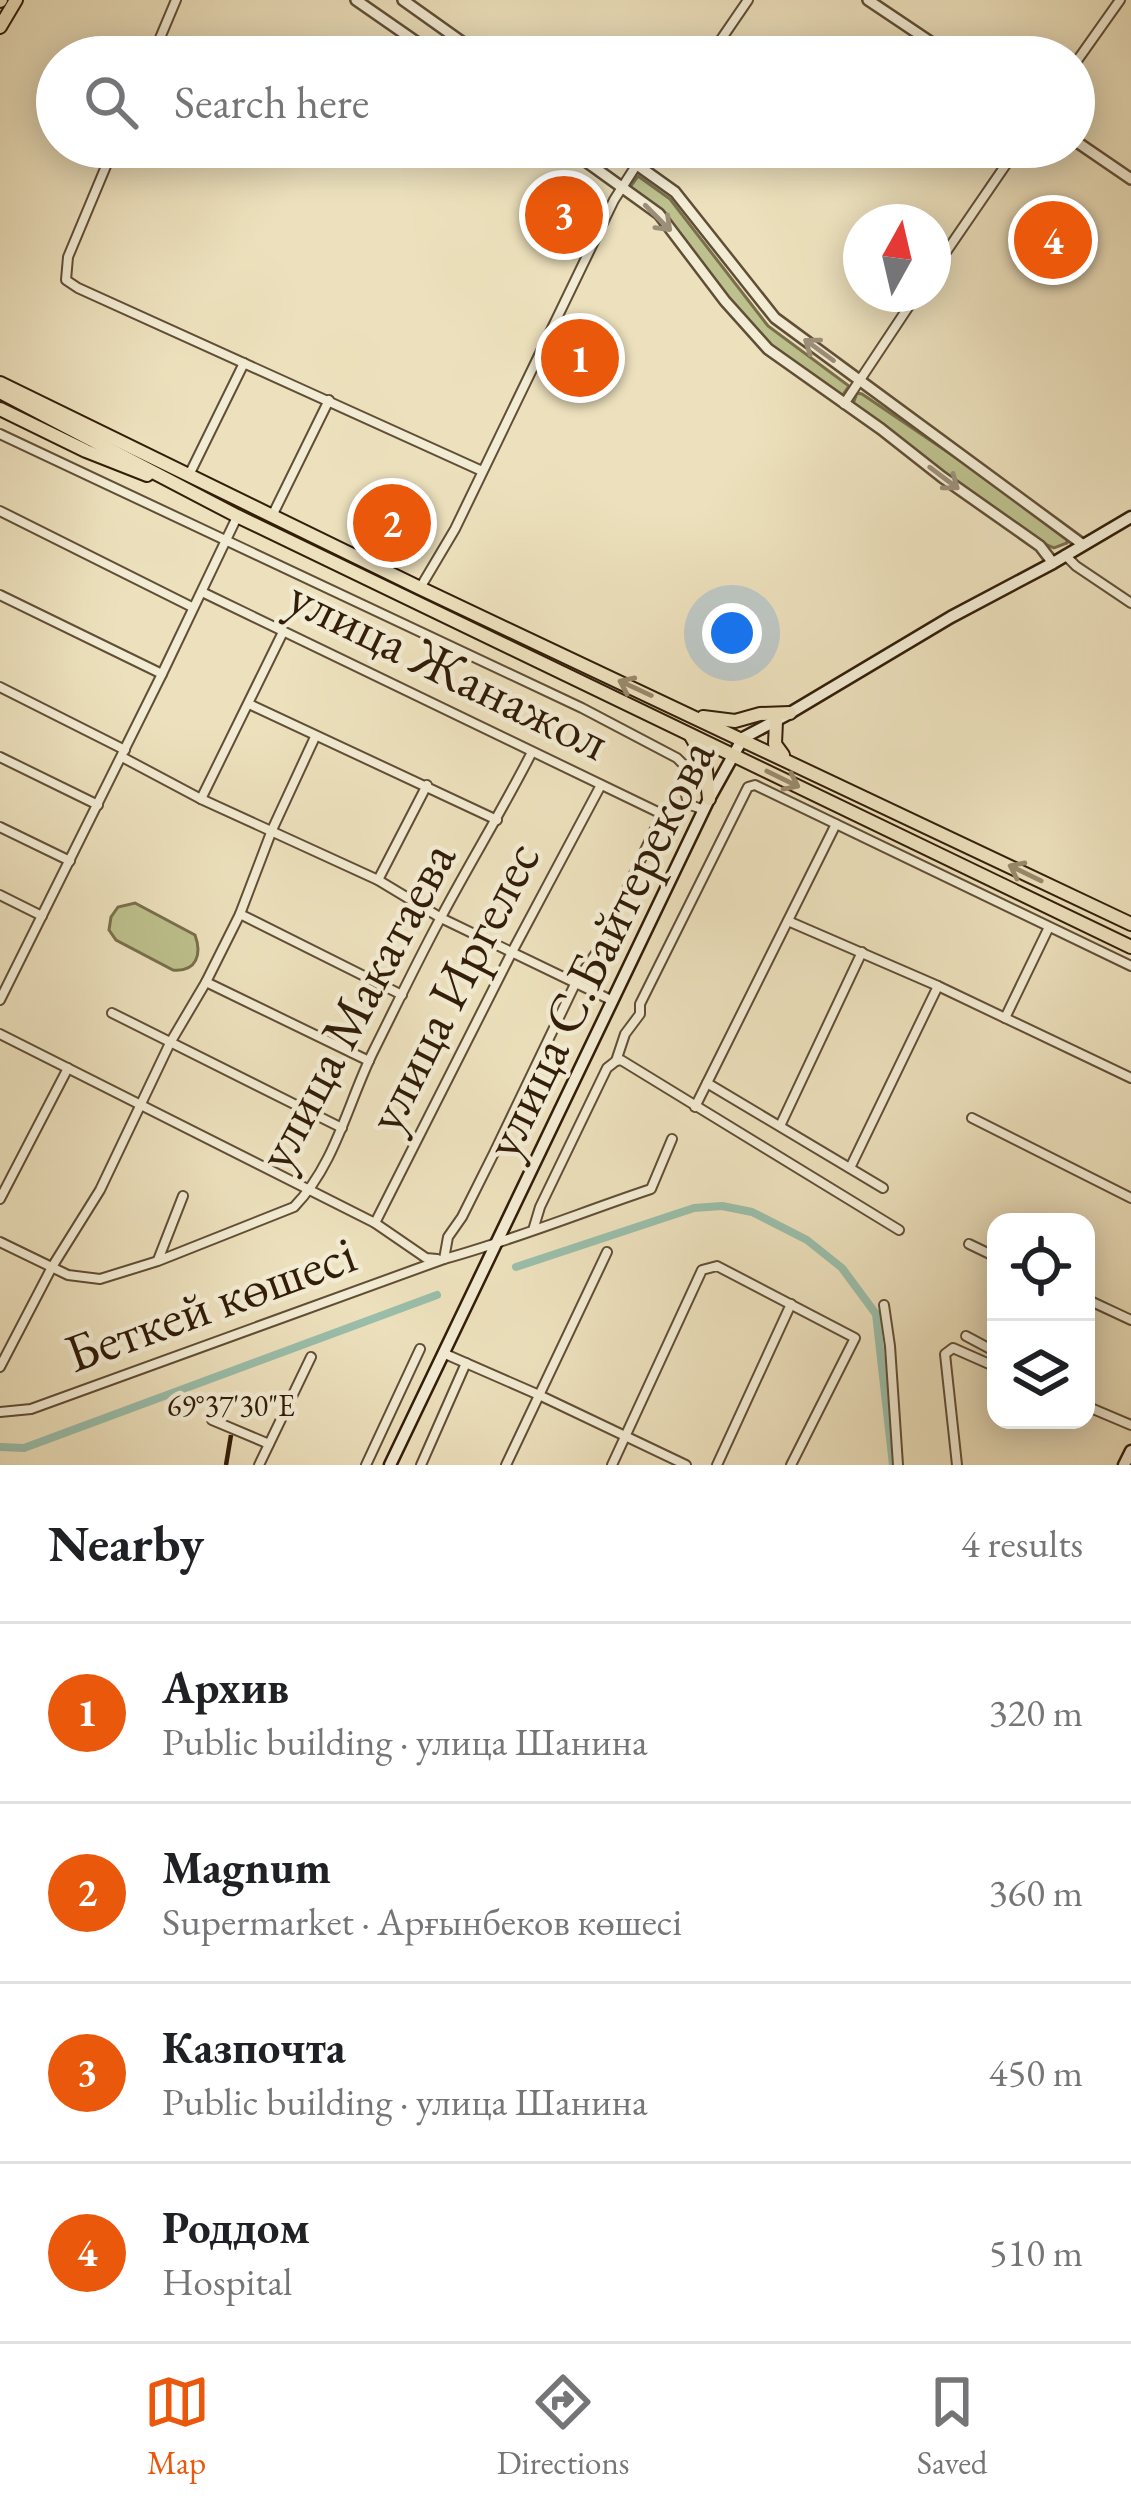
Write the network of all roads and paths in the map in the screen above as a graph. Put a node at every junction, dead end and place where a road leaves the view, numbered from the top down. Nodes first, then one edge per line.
1 (16, 0) edge
2 (176, 0) edge
3 (356, 0) edge
4 (403, 0) edge
5 (748, 0) edge
6 (868, 0) edge
7 (1120, 0) edge
8 (0, 27) edge
9 (161, 36) edge
10 (408, 36) edge
11 (454, 36) edge
12 (723, 36) edge
13 (922, 36) edge
14 (1095, 36) edge
15 (1095, 154) edge
16 (105, 168) edge
17 (595, 168) edge
18 (634, 168) edge
19 (644, 168) edge
20 (1004, 168) edge
21 (1131, 179) edge
22 (623, 188) junction
23 (951, 245) edge
24 (905, 312) edge
25 (244, 363) junction
26 (0, 374) edge
27 (861, 380) junction
28 (0, 383) edge
29 (0, 392) edge
30 (329, 400) junction
31 (844, 404) junction
32 (0, 410) edge
33 (0, 434) edge
34 (482, 470) junction
35 (170, 474) junction
36 (189, 476) junction
37 (0, 512) edge
38 (237, 516) junction
39 (272, 516) junction
40 (1131, 517) edge
41 (225, 538) junction
42 (1082, 544) junction
43 (1065, 555) junction
44 (1053, 563) junction
45 (420, 588) junction
46 (202, 592) junction
47 (0, 596) edge
48 (1131, 603) edge
49 (192, 607) junction
50 (283, 632) junction
51 (162, 674) junction
52 (0, 688) edge
53 (249, 704) junction
54 (790, 713) junction
55 (698, 717) junction
56 (776, 721) junction
57 (690, 735) junction
58 (314, 737) junction
59 (743, 738) junction
60 (532, 752) junction
61 (123, 753) junction
62 (734, 755) junction
63 (0, 757) edge
64 (788, 760) junction
65 (427, 785) junction
66 (601, 785) junction
67 (201, 799) junction
68 (706, 804) junction
69 (98, 805) junction
70 (497, 820) junction
71 (836, 824) junction
72 (0, 826) edge
73 (272, 830) junction
74 (70, 861) junction
75 (378, 880) junction
76 (0, 896) edge
77 (239, 914) junction
78 (42, 916) junction
79 (441, 918) junction
80 (788, 921) junction
81 (1131, 924) edge
82 (1088, 926) junction
83 (1049, 927) junction
84 (1080, 941) junction
85 (1131, 946) edge
86 (512, 952) junction
87 (862, 952) junction
88 (0, 965) edge
89 (1131, 966) edge
90 (13, 972) junction
91 (206, 982) junction
92 (576, 982) junction
93 (938, 986) junction
94 (402, 994) junction
95 (0, 1000) edge
96 (613, 1001) junction
97 (112, 1012) dead end
98 (1005, 1018) junction
99 (0, 1034) edge
100 (170, 1043) junction
101 (369, 1061) junction
102 (616, 1061) junction
103 (68, 1068) junction
104 (1131, 1078) edge
105 (707, 1082) junction
106 (141, 1107) junction
107 (695, 1107) junction
108 (972, 1118) dead end
109 (780, 1126) junction
110 (342, 1128) junction
111 (672, 1139) dead end
112 (850, 1168) junction
113 (883, 1188) dead end
114 (308, 1192) junction
115 (183, 1196) dead end
116 (1131, 1198) edge
117 (0, 1199) edge
118 (375, 1223) junction
119 (533, 1229) junction
120 (899, 1230) dead end
121 (0, 1242) edge
122 (970, 1244) dead end
123 (495, 1245) junction
124 (607, 1252) dead end
125 (987, 1252) edge
126 (444, 1259) junction
127 (158, 1261) junction
128 (52, 1267) junction
129 (1095, 1303) edge
130 (791, 1304) junction
131 (884, 1305) dead end
132 (1131, 1320) edge
133 (965, 1336) dead end
134 (987, 1347) edge
135 (419, 1349) dead end
136 (443, 1353) junction
137 (310, 1357) dead end
138 (466, 1363) junction
139 (987, 1363) edge
140 (0, 1367) edge
141 (539, 1395) junction
142 (1095, 1410) edge
143 (0, 1412) edge
144 (212, 1420) dead end
145 (1131, 1425) edge
146 (626, 1436) junction
147 (269, 1444) junction
148 (1131, 1451) edge
149 (259, 1465) edge
150 (365, 1465) edge
151 (390, 1465) edge
152 (421, 1465) edge
153 (506, 1465) edge
154 (612, 1465) edge
155 (686, 1465) edge
156 (717, 1465) edge
157 (791, 1465) edge
158 (898, 1465) edge
159 (957, 1465) edge
160 (1124, 1465) edge

1 - 8 main road
2 - 9 street
3 - 10 street
4 - 11 street
5 - 12 street
6 - 13 street
7 - 14 street
15 - 21 street
16 - 25 street
17 - 22 street
18 - 22 street
27 -> 19 street
20 - 23 street
22 -> 31 street
22 - 34 street
24 - 27 street
25 - 30 street
25 - 36 street
26 - 35 main road
27 - 31 street
27 - 42 street
28 - 35 main road
29 - 35 main road
30 - 34 street
30 - 39 street
31 -> 44 street
32 - 35 main road
33 - 41 street
34 - 45 street
35 - 36 main road
35 - 38 main road
36 - 39 main road
37 - 49 street
38 - 41 street
38 - 57 main road
39 - 45 main road
40 - 42 main road, улица С.Байтерекова
41 - 46 street
41 - 68 street
42 - 43 main road, улица С.Байтерекова
43 - 44 main road, улица С.Байтерекова
43 - 48 street
44 - 54 main road, улица С.Байтерекова
55 -> 45 main road
46 - 49 street
46 - 50 street, улица Жанажол
47 - 51 street
49 - 51 street
50 - 53 street
50 - 60 street, улица Жанажол
51 - 61 street
52 - 61 street
53 - 58 street
53 - 67 street
54 - 55 main road
54 - 56 main road, улица С.Байтерекова
55 - 59 main road
56 - 59 main road, улица С.Байтерекова
56 - 64 main road
57 - 62 main road
57 - 68 main road
58 - 65 street
58 - 73 street
59 - 62 main road, улица С.Байтерекова
59 - 64 main road
60 - 66 street, улица Жанажол
60 - 70 street, улица Макатаева
61 - 67 street
61 - 69 street
62 - 68 main road, улица С.Байтерекова
62 -> 82 main road
63 - 69 street
81 -> 64 main road
65 - 70 street
65 - 75 street
66 - 86 street, улица Иргелес
66 - 92 street, улица Жанажол
67 - 73 street
68 - 96 main road, улица С.Байтерекова
69 - 74 street
70 - 79 street, улица Макатаева
71 - 80 street
71 - 83 street
71 - 102 street
72 - 74 street
73 - 75 street
73 - 77 street
74 - 78 street
75 - 79 street
76 - 78 street
77 - 91 street
77 - 94 street
78 - 90 street
79 - 86 street
79 - 94 street, улица Макатаева
80 - 87 street
80 - 105 street
82 - 84 street
82 - 85 main road
83 - 84 street
83 - 98 street
84 - 89 street
86 - 92 street
86 - 118 street, улица Иргелес
87 - 93 street
87 - 109 street
88 - 90 street
90 - 95 street
91 - 100 street
91 - 101 street
92 - 96 street
92 - 126 street
93 - 98 street
93 - 112 street
94 - 101 street, улица Макатаева
96 - 123 main road, улица С.Байтерекова
97 - 100 street
98 - 104 street
99 - 103 street
100 - 106 street
100 - 110 street
101 - 110 street, улица Макатаева
102 - 107 street
102 - 119 street
103 - 106 street
103 - 117 street
105 - 107 street
105 - 109 street
106 - 114 street
106 - 128 street
107 - 120 street
108 - 116 street
109 - 112 street
110 - 114 street, улица Макатаева
111 - 119 street, Беткей көшесі
112 - 113 street
114 - 118 street
114 - 127 street, улица Макатаева
115 - 127 street
118 - 126 street
119 - 123 street, Беткей көшесі
121 - 128 street, улица Макатаева
122 - 125 street
123 - 126 street, Беткей көшесі
123 - 136 main road, улица С.Байтерекова
124 - 141 street
126 - 143 street, Беткей көшесі
127 - 128 street, улица Макатаева
128 - 140 street
129 - 132 street
130 - 146 street
130 - 156 street
130 - 157 street
131 - 158 street
133 - 134 street
135 - 150 street
136 - 138 street
136 - 151 main road, улица С.Байтерекова
137 - 147 street
138 - 141 street
138 - 152 street
139 - 159 street
141 - 146 street
141 - 153 street
142 - 145 street
144 - 147 street
146 - 154 street
146 - 155 street
147 - 149 street
148 - 160 main road

